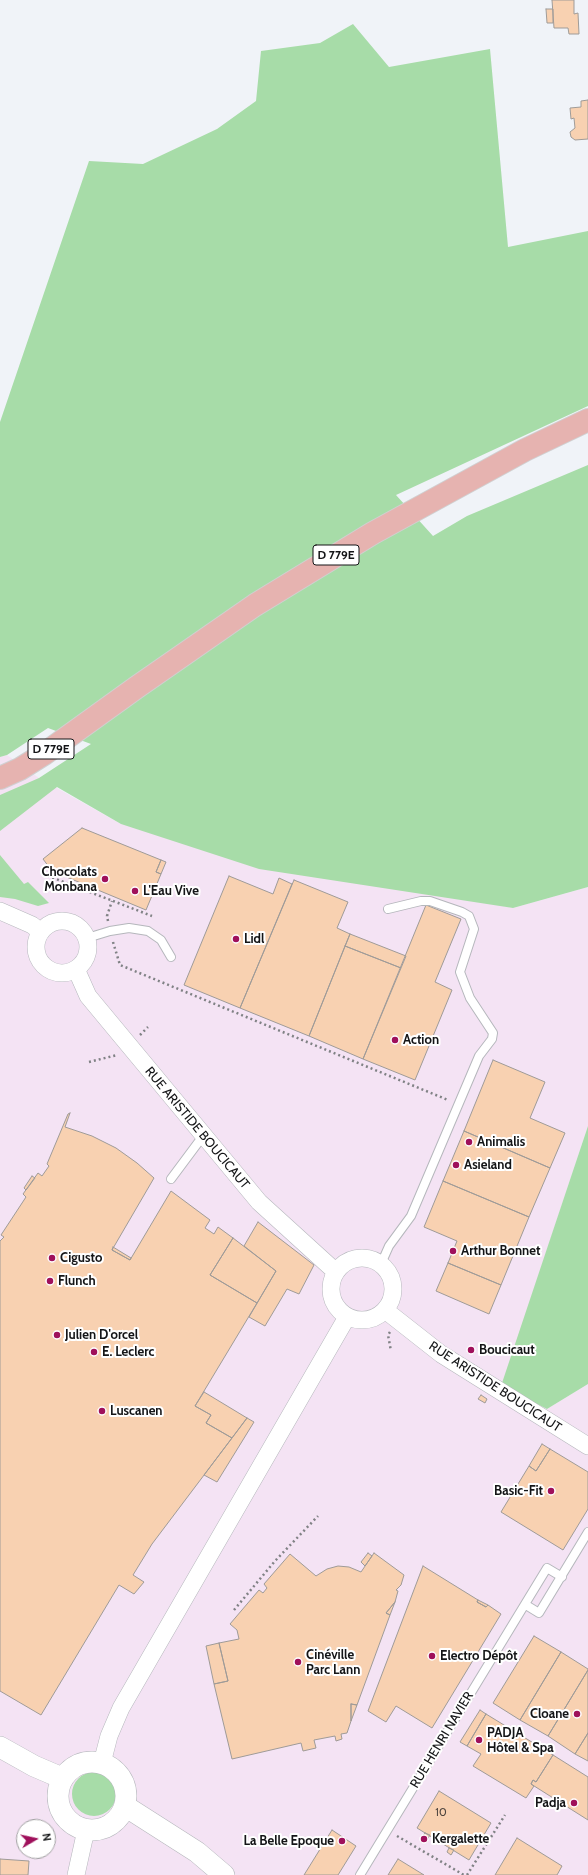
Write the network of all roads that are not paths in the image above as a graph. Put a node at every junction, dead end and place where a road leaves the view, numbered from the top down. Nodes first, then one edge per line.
1 (588, 420) edge
2 (0, 778) edge
3 (388, 909) dead end
4 (0, 912) edge
5 (40, 932) junction
6 (87, 938) junction
7 (171, 957) dead end
8 (76, 969) junction
9 (203, 1136) junction
10 (171, 1179) dead end
11 (381, 1264) junction
12 (336, 1272) junction
13 (385, 1310) junction
14 (347, 1317) junction
15 (588, 1446) edge
16 (588, 1532) edge
17 (562, 1577) junction
18 (526, 1605) junction
19 (0, 1747) edge
20 (102, 1763) junction
21 (62, 1778) junction
22 (125, 1806) junction
23 (86, 1830) junction
24 (76, 1875) edge
25 (224, 1875) edge
26 (360, 1875) edge

1 - 2 main road, D 779E
3 - 11 lane
4 - 5 street
5 - 6 street
5 - 8 street
6 - 7 lane
6 - 8 street
8 - 9 street, RUE ARISTIDE BOUCICAUT
9 - 10 lane
9 - 12 street, RUE ARISTIDE BOUCICAUT
11 - 12 street
11 - 13 street
12 - 14 street
13 - 14 street
13 - 15 street, RUE ARISTIDE BOUCICAUT
14 - 20 street
16 - 17 lane
17 - 18 lane
17 - 18 lane, RUE HENRI NAVIER
18 - 26 lane, RUE HENRI NAVIER
19 - 21 street
20 - 21 street
20 - 22 street
21 - 23 street
22 - 23 street
22 - 25 street
23 - 24 street

